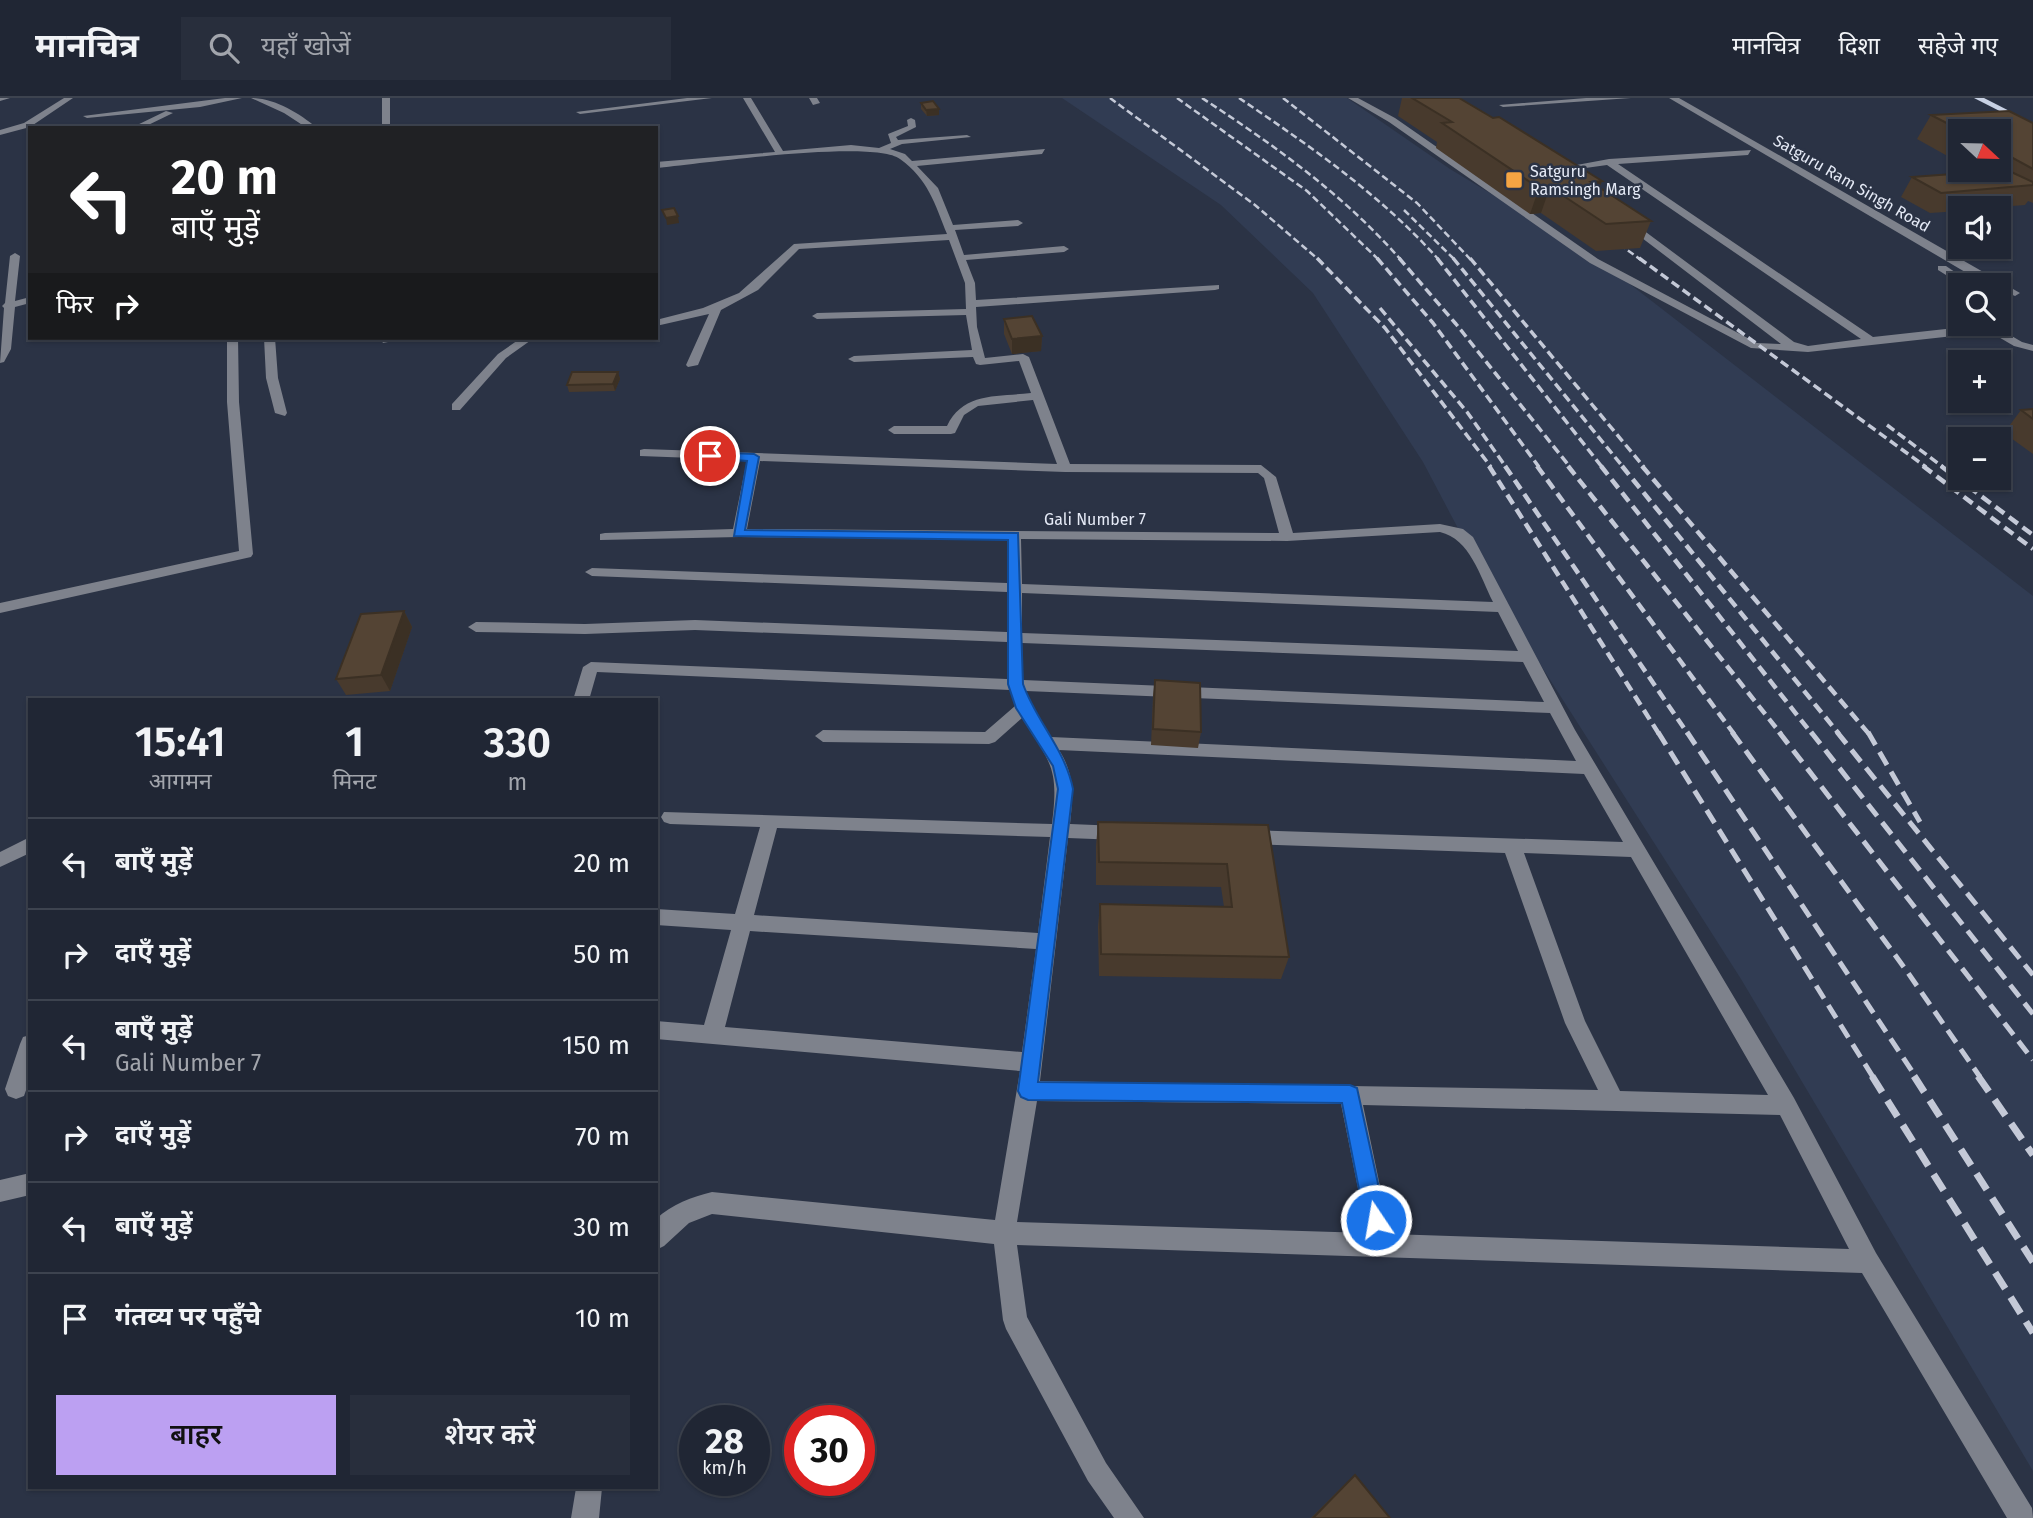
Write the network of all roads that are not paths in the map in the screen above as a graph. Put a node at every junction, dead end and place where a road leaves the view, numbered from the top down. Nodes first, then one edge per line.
1 (6, 98) edge
2 (69, 98) edge
3 (238, 98) edge
4 (255, 98) edge
5 (386, 98) edge
6 (708, 98) edge
7 (747, 98) edge
8 (1352, 98) edge
9 (1627, 98) edge
10 (1978, 98) edge
11 (0, 99) edge
12 (1670, 101) edge
13 (210, 103) junction
14 (1503, 106) dead end
15 (580, 112) dead end
16 (87, 116) dead end
17 (911, 120) dead end
18 (140, 126) edge
19 (310, 126) edge
20 (386, 126) edge
21 (2033, 126) edge
22 (0, 133) edge
23 (967, 137) dead end
24 (895, 143) junction
25 (882, 150) junction
26 (1042, 151) dead end
27 (1748, 152) junction
28 (780, 154) junction
29 (1609, 162) junction
30 (910, 164) junction
31 (658, 165) edge
32 (1569, 179) edge
33 (1613, 212) edge
34 (1018, 223) dead end
35 (951, 232) junction
36 (1064, 249) dead end
37 (15, 256) dead end
38 (960, 258) junction
39 (1949, 273) edge
40 (1974, 273) edge
41 (1215, 288) dead end
42 (2011, 290) edge
43 (2011, 294) edge
44 (28, 301) edge
45 (7, 306) junction
46 (971, 308) junction
47 (716, 309) junction
48 (817, 316) dead end
49 (658, 323) edge
50 (1948, 331) edge
51 (2008, 336) edge
52 (232, 340) edge
53 (269, 340) edge
54 (525, 340) edge
55 (1871, 341) junction
56 (1801, 348) junction
57 (2033, 348) edge
58 (978, 353) junction
59 (854, 359) dead end
60 (0, 360) edge
61 (692, 365) dead end
62 (1039, 396) junction
63 (457, 407) dead end
64 (281, 413) dead end
65 (894, 430) dead end
66 (644, 453) dead end
67 (754, 457) junction
68 (1065, 468) junction
69 (738, 533) junction
70 (1014, 536) junction
71 (605, 537) dead end
72 (1287, 537) junction
73 (593, 572) dead end
74 (1014, 588) junction
75 (1502, 607) junction
76 (0, 608) edge
77 (476, 627) dead end
78 (1015, 639) junction
79 (1528, 657) junction
80 (1016, 684) junction
81 (582, 698) edge
82 (1024, 708) junction
83 (1555, 708) junction
84 (823, 736) dead end
85 (1047, 743) junction
86 (1588, 768) junction
87 (670, 817) dead end
88 (770, 821) junction
89 (1060, 831) junction
90 (1142, 834) edge
91 (1224, 836) edge
92 (28, 845) edge
93 (1512, 846) junction
94 (1637, 850) junction
95 (0, 860) edge
96 (658, 917) edge
97 (742, 922) junction
98 (1046, 942) junction
99 (658, 1030) edge
100 (712, 1035) junction
101 (28, 1050) edge
102 (1031, 1062) junction
103 (16, 1089) dead end
104 (1028, 1091) junction
105 (1350, 1094) junction
106 (1614, 1100) junction
107 (1786, 1105) junction
108 (28, 1184) edge
109 (0, 1191) edge
110 (1004, 1233) junction
111 (658, 1235) edge
112 (1381, 1245) junction
113 (1868, 1261) junction
114 (589, 1489) edge
115 (585, 1518) edge
116 (1130, 1518) edge
117 (2022, 1518) edge

1 - 11 street
2 - 22 street
3 - 13 street
4 - 19 street
5 - 20 street
6 - 15 street
7 - 28 street
8 - 56 street
9 - 14 street
10 - 21 main road
12 - 27 street, Satguru Ram Singh Road
12 - 40 street, Satguru Ram Singh Road
13 - 16 street
13 - 18 street
17 - 24 street
23 - 24 street
24 - 25 street
25 - 28 street
25 - 30 street
26 - 30 street
27 - 29 street
27 - 39 street, Satguru Ram Singh Road
28 - 31 street
29 - 32 street
29 - 55 street
30 - 35 street
33 - 56 street
34 - 35 street
35 - 38 street
35 - 47 street
36 - 38 street
37 - 45 street
38 - 46 street
41 - 46 street
42 - 43 street, Satguru Ram Singh Road
44 - 45 street
45 - 60 street
46 - 48 street
46 - 58 street
47 - 49 street
47 - 61 street
50 - 55 street
51 - 57 street
52 - 76 street
53 - 64 street
54 - 63 street
55 - 56 street
58 - 59 street
58 - 62 street
62 - 65 street
62 - 68 street
66 - 67 street
67 - 68 street
67 - 69 street
68 - 72 street
69 - 70 street, Gali Number 7
69 - 71 street, Gali Number 7
70 - 72 street, Gali Number 7
70 - 74 street
72 - 75 street, Gali Number 7
73 - 74 street
74 - 75 street
74 - 78 street
75 - 79 street
77 - 78 street
78 - 79 street
78 - 80 street
79 - 83 street
80 - 81 street
80 - 82 street
80 - 83 street
82 - 84 street
82 - 85 street
83 - 86 street
85 - 86 street
85 - 89 street
86 - 94 street
87 - 88 street
88 - 89 street
88 - 97 street
89 - 90 street
89 - 98 street
91 - 93 street
92 - 95 street
93 - 94 street
93 - 106 street
94 - 107 street
96 - 97 street
97 - 98 street
97 - 100 street
98 - 102 street
99 - 100 street
100 - 102 street
101 - 103 street
102 - 104 street
104 - 105 street
104 - 110 street
105 - 106 street
105 - 112 street
106 - 107 street
107 - 113 street
108 - 109 street
110 - 111 street
110 - 112 street
110 - 116 street
112 - 113 street
113 - 117 street
114 - 115 street

